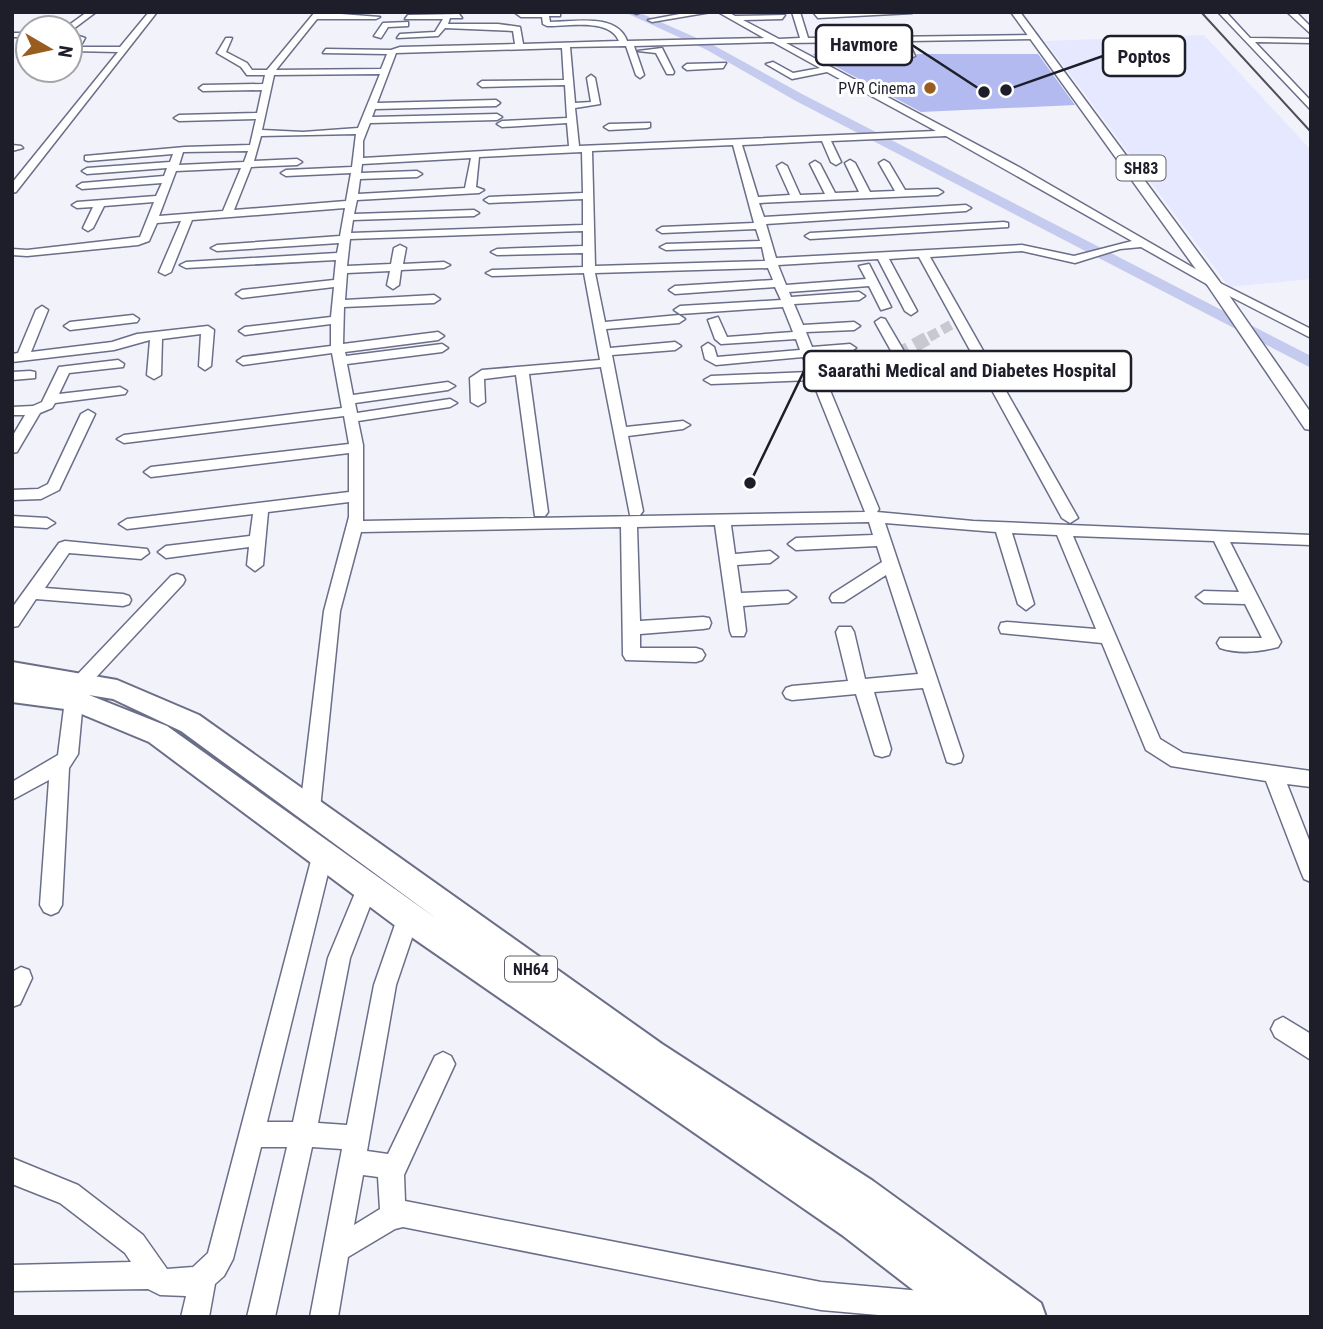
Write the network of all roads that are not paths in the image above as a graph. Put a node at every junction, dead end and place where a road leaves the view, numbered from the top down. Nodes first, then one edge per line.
1 (153, 12) edge
2 (391, 12) edge
3 (591, 12) edge
4 (707, 12) edge
5 (722, 12) edge
6 (796, 12) edge
7 (817, 12) edge
8 (1015, 12) edge
9 (1024, 12) edge
10 (1222, 12) edge
11 (1291, 12) edge
12 (516, 13) edge
13 (908, 13) edge
14 (565, 14) dead end
15 (317, 15) edge
16 (545, 15) junction
17 (376, 16) dead end
18 (448, 16) junction
19 (467, 16) dead end
20 (733, 18) junction
21 (407, 19) edge
22 (652, 20) dead end
23 (1245, 22) dead end
24 (596, 23) junction
25 (444, 26) junction
26 (501, 26) junction
27 (749, 27) junction
28 (699, 32) dead end
29 (1311, 32) edge
30 (594, 33) junction
31 (618, 33) junction
32 (919, 33) junction
33 (574, 34) dead end
34 (378, 36) dead end
35 (1034, 37) junction
36 (883, 38) junction
37 (903, 38) junction
38 (862, 39) junction
39 (229, 40) dead end
40 (1248, 40) junction
41 (1262, 40) junction
42 (337, 41) dead end
43 (776, 41) junction
44 (805, 41) junction
45 (1311, 41) edge
46 (718, 42) junction
47 (672, 43) junction
48 (396, 45) junction
49 (596, 45) junction
50 (566, 46) junction
51 (519, 47) junction
52 (628, 47) junction
53 (124, 48) junction
54 (458, 48) junction
55 (476, 48) junction
56 (84, 49) edge
57 (326, 51) dead end
58 (933, 52) dead end
59 (867, 56) dead end
60 (890, 56) dead end
61 (911, 56) dead end
62 (454, 61) dead end
63 (472, 61) dead end
64 (770, 64) dead end
65 (723, 65) dead end
66 (829, 69) junction
67 (385, 71) junction
68 (270, 72) junction
69 (670, 72) dead end
70 (640, 75) dead end
71 (591, 78) dead end
72 (550, 82) junction
73 (569, 82) junction
74 (1072, 82) junction
75 (482, 84) dead end
76 (265, 87) junction
77 (203, 88) dead end
78 (547, 94) dead end
79 (478, 96) dead end
80 (370, 106) junction
81 (570, 106) junction
82 (1311, 107) edge
83 (260, 116) junction
84 (180, 118) dead end
85 (365, 120) junction
86 (572, 120) junction
87 (646, 125) dead end
88 (361, 131) junction
89 (256, 133) junction
90 (948, 133) junction
91 (826, 140) junction
92 (737, 144) junction
93 (615, 147) junction
94 (580, 148) junction
95 (185, 150) dead end
96 (251, 156) junction
97 (88, 158) dead end
98 (475, 159) dead end
99 (297, 162) dead end
100 (836, 162) dead end
101 (850, 163) dead end
102 (884, 163) dead end
103 (815, 164) dead end
104 (782, 166) dead end
105 (173, 167) junction
106 (356, 169) junction
107 (86, 171) dead end
108 (286, 173) dead end
109 (417, 174) dead end
110 (167, 179) junction
111 (82, 186) dead end
112 (12, 190) edge
113 (938, 192) dead end
114 (901, 193) junction
115 (866, 195) junction
116 (587, 196) junction
117 (831, 196) junction
118 (796, 198) junction
119 (489, 200) dead end
120 (752, 200) junction
121 (100, 203) junction
122 (77, 205) dead end
123 (350, 206) junction
124 (966, 208) dead end
125 (156, 209) junction
126 (114, 212) dead end
127 (474, 213) dead end
128 (888, 213) junction
129 (227, 214) junction
130 (188, 217) junction
131 (759, 223) junction
132 (1004, 226) dead end
133 (88, 228) dead end
134 (587, 228) junction
135 (662, 230) dead end
136 (498, 231) junction
137 (898, 231) junction
138 (810, 236) dead end
139 (345, 237) junction
140 (1143, 243) junction
141 (765, 244) junction
142 (400, 247) dead end
143 (666, 247) dead end
144 (217, 248) dead end
145 (588, 249) junction
146 (497, 251) junction
147 (12, 252) edge
148 (917, 254) junction
149 (882, 256) junction
150 (772, 263) junction
151 (186, 265) dead end
152 (444, 265) dead end
153 (396, 266) junction
154 (865, 266) dead end
155 (589, 271) junction
156 (164, 272) dead end
157 (492, 273) junction
158 (194, 276) dead end
159 (873, 282) junction
160 (1214, 284) junction
161 (340, 285) junction
162 (393, 285) dead end
163 (492, 288) dead end
164 (675, 290) dead end
165 (1229, 292) junction
166 (784, 294) junction
167 (859, 296) dead end
168 (434, 299) dead end
169 (243, 300) dead end
170 (885, 307) dead end
171 (42, 310) dead end
172 (911, 311) dead end
173 (133, 319) dead end
174 (714, 320) dead end
175 (881, 322) dead end
176 (1248, 325) junction
177 (600, 326) junction
178 (855, 326) dead end
179 (245, 331) dead end
180 (800, 332) junction
181 (32, 333) junction
182 (1311, 334) edge
183 (12, 335) edge
184 (156, 336) junction
185 (440, 342) dead end
186 (675, 346) dead end
187 (708, 347) dead end
188 (850, 348) dead end
189 (1264, 348) junction
190 (63, 352) junction
191 (808, 352) junction
192 (899, 353) dead end
193 (338, 355) junction
194 (17, 357) edge
195 (606, 357) junction
196 (243, 360) dead end
197 (922, 362) dead end
198 (118, 364) dead end
199 (205, 366) dead end
200 (522, 371) junction
201 (30, 375) dead end
202 (154, 375) dead end
203 (12, 376) edge
204 (817, 376) junction
205 (929, 378) dead end
206 (711, 380) dead end
207 (448, 386) dead end
208 (121, 391) dead end
209 (51, 399) junction
210 (478, 402) dead end
211 (450, 403) dead end
212 (1311, 404) edge
213 (349, 409) junction
214 (35, 410) junction
215 (12, 411) edge
216 (88, 414) dead end
217 (683, 425) dead end
218 (1311, 425) edge
219 (620, 432) junction
220 (124, 439) dead end
221 (356, 448) junction
222 (12, 449) edge
223 (151, 472) dead end
224 (12, 495) edge
225 (356, 496) junction
226 (261, 507) junction
227 (540, 512) junction
228 (873, 513) junction
229 (632, 516) junction
230 (172, 518) junction
231 (722, 519) junction
232 (13, 521) edge
233 (356, 522) junction
234 (47, 523) dead end
235 (127, 524) dead end
236 (1066, 524) junction
237 (1003, 527) junction
238 (1311, 530) edge
239 (1220, 537) junction
240 (258, 540) junction
241 (881, 540) junction
242 (1311, 540) edge
243 (796, 544) dead end
244 (141, 553) dead end
245 (770, 557) dead end
246 (727, 560) junction
247 (255, 565) dead end
248 (890, 565) junction
249 (177, 580) dead end
250 (33, 593) junction
251 (788, 597) dead end
252 (1204, 597) dead end
253 (838, 598) dead end
254 (1251, 598) junction
255 (122, 600) dead end
256 (734, 600) junction
257 (1026, 604) dead end
258 (12, 621) edge
259 (703, 623) dead end
260 (631, 628) junction
261 (1007, 628) dead end
262 (738, 631) dead end
263 (845, 632) dead end
264 (1107, 637) junction
265 (1226, 643) dead end
266 (696, 655) dead end
267 (12, 672) edge
268 (930, 680) junction
269 (861, 687) junction
270 (78, 691) junction
271 (12, 692) edge
272 (792, 693) dead end
273 (881, 749) dead end
274 (954, 756) dead end
275 (61, 765) junction
276 (1273, 773) junction
277 (1311, 779) edge
278 (12, 792) edge
279 (310, 809) junction
280 (323, 853) junction
281 (1311, 872) edge
282 (368, 888) junction
283 (51, 905) dead end
284 (408, 917) junction
285 (1283, 1029) dead end
286 (1311, 1048) edge
287 (443, 1064) dead end
288 (302, 1134) junction
289 (251, 1135) junction
290 (354, 1150) junction
291 (12, 1171) edge
292 (391, 1174) junction
293 (393, 1215) junction
294 (337, 1248) junction
295 (153, 1275) junction
296 (12, 1278) edge
297 (203, 1278) junction
298 (974, 1313) edge
299 (195, 1316) edge
300 (181, 1317) edge
301 (261, 1317) edge
302 (324, 1317) edge
303 (1027, 1317) edge

1 - 53 street
2 - 21 street
3 - 24 street
4 - 22 street
5 - 20 street
6 - 44 street
7 - 13 street
8 - 35 main road, SH83
9 - 74 main road, SH83
10 - 40 street
11 - 29 street
12 - 16 street
13 - 32 street
14 - 16 street
15 - 17 street
15 - 68 street
16 - 24 street
18 - 19 street
18 - 21 street
18 - 25 street
20 - 27 street
20 - 27 street
21 - 34 street
21 - 48 street
23 - 41 street
24 - 31 street
25 - 26 street
25 - 48 street
26 - 51 street
26 - 54 street
27 - 43 street
28 - 46 street
30 - 31 street
30 - 33 street
30 - 49 street
31 - 52 street
32 - 35 street
32 - 37 street
32 - 58 street
35 - 74 main road, SH83
36 - 37 street
36 - 38 street
36 - 60 street
37 - 61 street
38 - 44 street
38 - 59 street
39 - 68 street
40 - 41 street
40 - 82 street
41 - 45 street
42 - 48 street
43 - 44 street
43 - 46 street
43 - 66 street
46 - 47 street
47 - 52 street
47 - 65 street
48 - 54 street
48 - 57 street
48 - 67 street
49 - 50 street
49 - 52 street
50 - 51 street
50 - 73 street
51 - 55 street
52 - 69 street
52 - 70 street
53 - 56 street
53 - 112 street
54 - 55 street
54 - 62 street
55 - 63 street
64 - 66 street
66 - 90 street
67 - 68 street
67 - 80 street
68 - 76 street
71 - 81 street
72 - 73 street
72 - 75 street
72 - 78 street
73 - 81 street
74 - 160 main road, SH83
74 - 165 main road, SH83
76 - 77 street
76 - 83 street
79 - 80 street
80 - 85 street
81 - 86 street
83 - 84 street
83 - 89 street
85 - 86 street
85 - 88 street
86 - 94 street
87 - 93 street
88 - 89 street
88 - 106 street
89 - 96 street
90 - 91 street
90 - 140 street
91 - 92 street
91 - 100 street
92 - 93 street
92 - 120 street
93 - 94 street
94 - 106 street
94 - 116 street
95 - 96 street
96 - 99 street
96 - 105 street
96 - 129 street
97 - 105 street
98 - 123 street
101 - 115 street
102 - 114 street
103 - 117 street
104 - 118 street
105 - 107 street
105 - 110 street
106 - 108 street
106 - 109 street
106 - 123 street
110 - 111 street
110 - 125 street
113 - 114 street
114 - 115 street
115 - 117 street
116 - 119 street
116 - 134 street
117 - 118 street
118 - 120 street
120 - 131 street
121 - 122 street
121 - 125 street
121 - 133 street
123 - 127 street
123 - 129 street
123 - 139 street
124 - 128 street
125 - 126 street
125 - 130 street
125 - 147 street
128 - 131 street
128 - 137 street
129 - 130 street
130 - 156 street
131 - 135 street
131 - 141 street
132 - 137 street
134 - 136 street
134 - 145 street
136 - 139 street
136 - 146 street
137 - 138 street
137 - 148 street
139 - 144 street
139 - 161 street
140 - 148 street
140 - 160 street
141 - 143 street
141 - 150 street
142 - 153 street
145 - 146 street
145 - 155 street
146 - 157 street
148 - 149 street
148 - 236 street
149 - 150 street
149 - 172 street
150 - 155 street
150 - 166 street
151 - 161 street
152 - 153 street
153 - 161 street
153 - 162 street
154 - 159 street
155 - 157 street
155 - 177 street
157 - 163 street
158 - 161 street
159 - 166 street
159 - 170 street
160 - 165 street
160 - 176 main road, SH83
161 - 168 street
161 - 169 street
161 - 179 street
161 - 193 street
164 - 166 street
165 - 176 main road, SH83
165 - 182 street
166 - 167 street
166 - 177 street
166 - 180 street
171 - 181 street
173 - 190 street
174 - 180 street
175 - 192 street
176 - 189 main road, SH83
177 - 195 street
178 - 180 street
180 - 191 street
181 - 183 street
181 - 194 street
184 - 190 street
184 - 199 street
184 - 202 street
185 - 193 street
186 - 195 street
187 - 191 street
188 - 191 street
189 - 212 main road, SH83
189 - 218 main road, SH83
190 - 194 street
191 - 204 street
193 - 196 street
193 - 213 street
195 - 200 street
195 - 219 street
197 - 205 street
198 - 209 street
200 - 210 street
200 - 227 street
201 - 203 street
204 - 206 street
204 - 228 street
207 - 213 street
208 - 209 street
209 - 214 street
211 - 213 street
213 - 220 street
213 - 221 street
214 - 215 street
214 - 222 street
216 - 224 street
217 - 219 street
219 - 229 street
221 - 223 street
221 - 225 street
225 - 226 street
225 - 233 street
226 - 230 street
226 - 240 street
227 - 229 street
227 - 233 street
228 - 229 street
228 - 231 street
228 - 236 street
228 - 237 street
228 - 241 street
229 - 231 street
229 - 233 street
229 - 260 street
230 - 235 street
230 - 240 street
231 - 246 street
232 - 234 street
233 - 279 street
236 - 237 street
236 - 238 street
236 - 239 street
236 - 264 street
237 - 257 street
239 - 242 street
239 - 254 street
240 - 247 street
241 - 243 street
241 - 248 street
244 - 250 street
245 - 246 street
246 - 256 street
248 - 253 street
248 - 268 street
249 - 270 street
250 - 255 street
250 - 258 street
251 - 256 street
252 - 254 street
254 - 265 street
256 - 262 street
259 - 260 street
260 - 266 street
261 - 264 street
263 - 269 street
264 - 276 street
267 - 270 highway, NH64
268 - 269 street
268 - 274 street
269 - 272 street
269 - 273 street
270 - 271 highway, NH64
270 - 275 street
270 - 279 highway, NH64
270 - 280 highway, NH64
275 - 278 street
275 - 283 street
276 - 277 street
276 - 281 street
279 - 303 highway, NH64
280 - 282 highway, NH64
280 - 289 street
282 - 284 highway, NH64
282 - 288 street
284 - 290 street
284 - 298 highway, NH64
285 - 286 street
287 - 292 street
288 - 289 street
288 - 290 street
288 - 301 street
289 - 297 street
290 - 292 street
290 - 294 street
291 - 295 street
292 - 293 street
293 - 294 street
293 - 298 street
294 - 302 street
295 - 296 street
295 - 297 street
297 - 299 street
299 - 300 street

